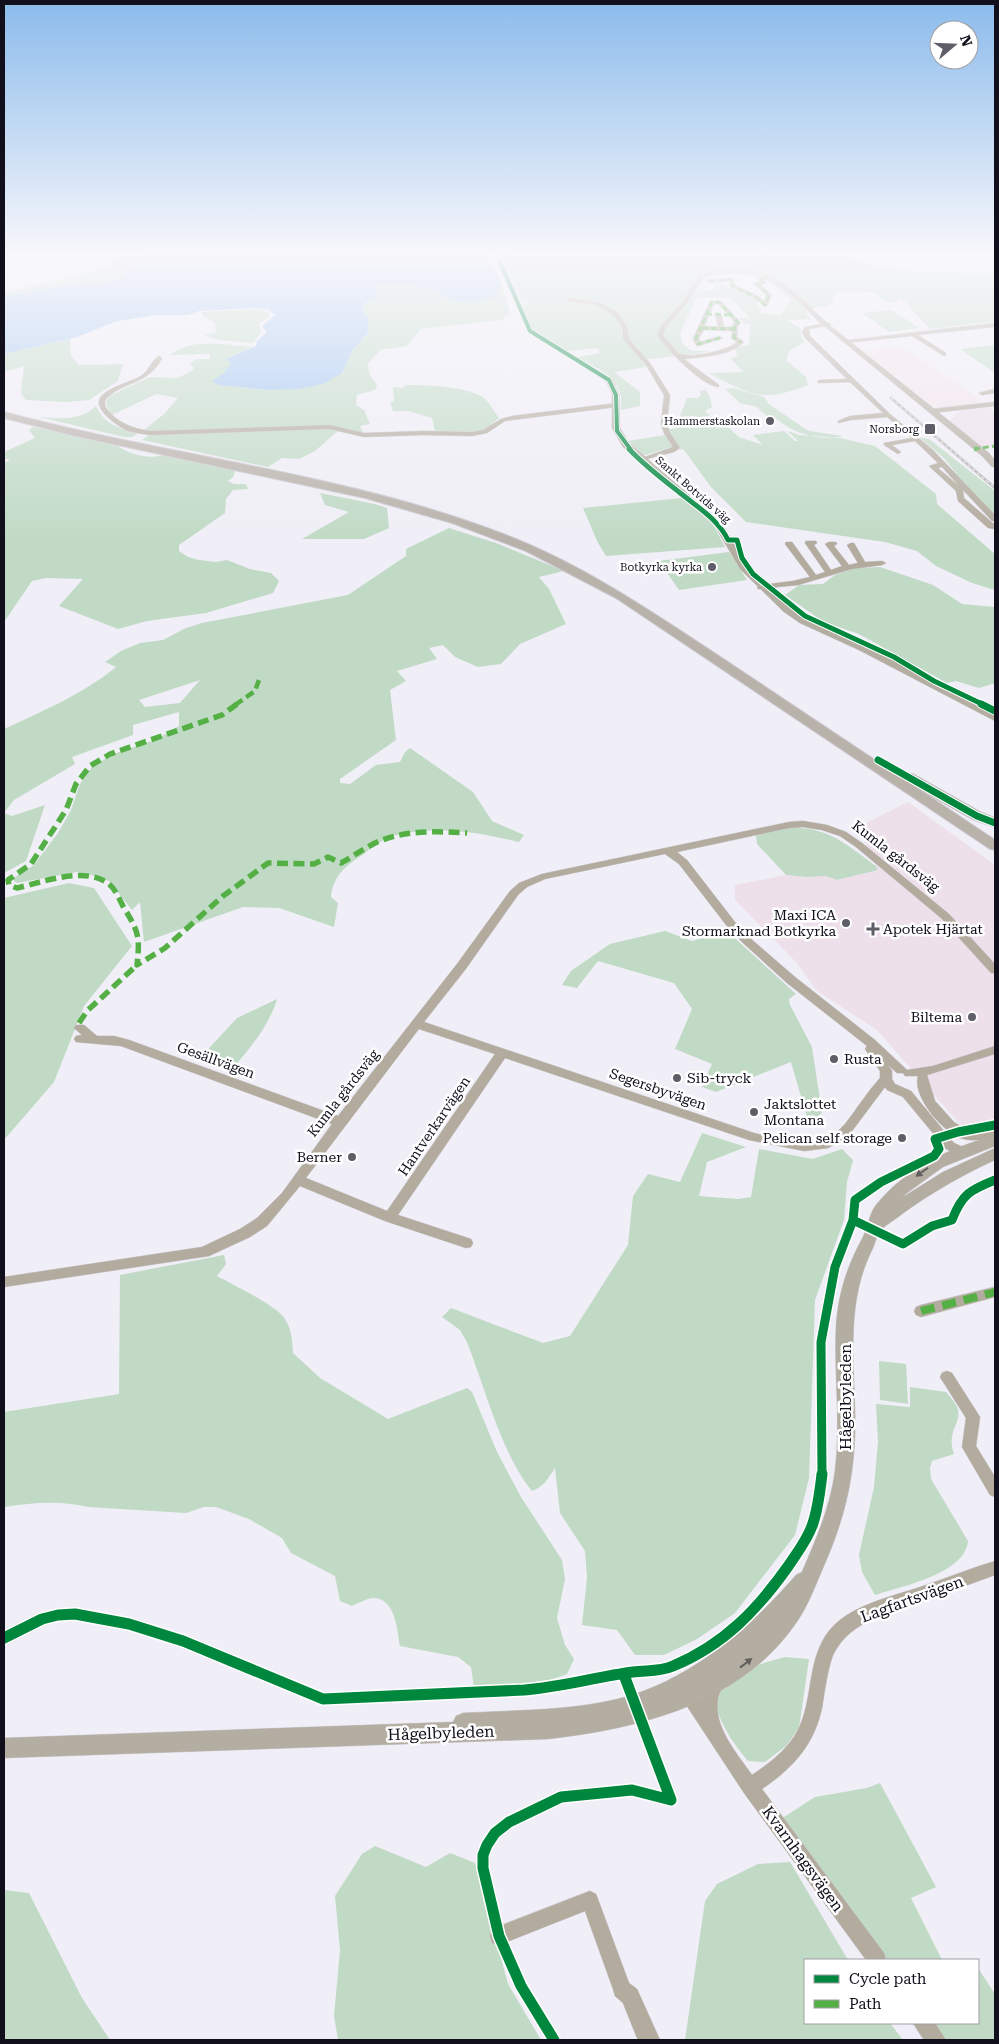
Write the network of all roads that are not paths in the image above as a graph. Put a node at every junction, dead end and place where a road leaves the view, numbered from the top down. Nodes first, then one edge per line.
1 (559, 348) edge
2 (633, 348) edge
3 (671, 348) edge
4 (728, 348) edge
5 (819, 348) edge
6 (855, 348) edge
7 (935, 348) edge
8 (944, 354) dead end
9 (159, 358) dead end
10 (681, 358) junction
11 (852, 380) junction
12 (820, 382) dead end
13 (716, 386) dead end
14 (995, 391) edge
15 (982, 393) dead end
16 (995, 404) edge
17 (617, 405) junction
18 (4, 411) edge
19 (932, 412) junction
20 (4, 415) edge
21 (888, 415) junction
22 (840, 422) dead end
23 (918, 439) junction
24 (898, 452) dead end
25 (641, 460) junction
26 (944, 464) junction
27 (995, 464) edge
28 (995, 519) edge
29 (995, 527) edge
30 (813, 543) dead end
31 (789, 544) dead end
32 (833, 544) dead end
33 (851, 545) dead end
34 (862, 563) junction
35 (882, 563) dead end
36 (846, 566) junction
37 (829, 572) junction
38 (814, 577) junction
39 (761, 587) junction
40 (995, 718) edge
41 (874, 762) junction
42 (995, 823) edge
43 (962, 825) junction
44 (995, 838) edge
45 (995, 846) edge
46 (995, 850) edge
47 (664, 851) junction
48 (995, 970) edge
49 (417, 1024) junction
50 (80, 1033) dead end
51 (863, 1037) junction
52 (995, 1050) edge
53 (502, 1053) junction
54 (934, 1070) junction
55 (905, 1071) junction
56 (887, 1078) junction
57 (918, 1083) junction
58 (899, 1090) junction
59 (873, 1095) junction
60 (340, 1122) junction
61 (947, 1127) junction
62 (995, 1135) edge
63 (995, 1141) edge
64 (995, 1154) edge
65 (968, 1158) junction
66 (298, 1180) junction
67 (390, 1217) junction
68 (466, 1243) dead end
69 (4, 1282) edge
70 (995, 1292) edge
71 (921, 1311) dead end
72 (947, 1377) dead end
73 (995, 1490) edge
74 (814, 1567) junction
75 (995, 1568) edge
76 (717, 1683) junction
77 (684, 1690) junction
78 (4, 1741) edge
79 (4, 1748) edge
80 (730, 1758) junction
81 (750, 1787) junction
82 (499, 1936) dead end
83 (876, 1959) edge
84 (924, 2024) edge
85 (647, 2036) edge
86 (936, 2040) edge

1 - 17 main road, Sankt Botvids väg
2 - 25 street
3 - 10 street
4 - 10 street
5 - 11 street
6 - 19 main road
7 - 8 street
9 - 17 street
10 - 13 street
11 - 12 street
11 - 21 street
14 - 15 street
16 - 19 street
17 - 25 main road, Sankt Botvids väg
18 - 41 highway
19 - 27 main road
20 - 41 highway
21 - 22 street
21 - 23 street
23 - 24 street
23 - 26 street
25 - 39 main road, Sankt Botvids väg
26 - 28 street
26 - 29 street
30 - 37 street
31 - 38 street
32 - 36 street
33 - 34 street
34 - 35 street
34 - 36 street
36 - 37 street
37 - 38 street
38 - 39 street
39 - 40 main road, Sankt Botvids väg
41 - 42 highway
41 - 43 highway
41 - 44 highway
43 - 45 highway
43 - 46 highway
47 - 48 street, Kumla gårdsväg
47 - 49 street, Kumla gårdsväg
47 - 51 street
49 - 53 street, Segersbyvägen
49 - 60 street, Kumla gårdsväg
50 - 60 street, Gesällvägen
51 - 55 street
51 - 56 street
52 - 54 street
53 - 59 street, Segersbyvägen
53 - 67 street, Hantverkarvägen
54 - 55 street
54 - 57 street
55 - 56 street
55 - 57 street
56 - 58 street
56 - 59 street, Segersbyvägen
57 - 58 street
57 - 61 street
57 - 62 street
58 - 59 street
58 - 65 street
60 - 66 street, Kumla gårdsväg
61 - 62 street
61 - 65 street
63 - 65 main road, Hågelbyleden
64 - 65 main road, Hågelbyleden
65 - 74 main road, Hågelbyleden
66 - 67 street
66 - 69 street, Kumla gårdsväg
67 - 68 street
70 - 71 street
72 - 73 street
76 -> 74 main road, Hågelbyleden
74 - 77 main road, Hågelbyleden
75 - 81 street, Lagfartsvägen
76 - 77 main road, Hågelbyleden
76 - 80 street, Kvarnhagsvägen
77 - 78 main road, Hågelbyleden
77 - 79 main road, Hågelbyleden
77 - 80 street, Kvarnhagsvägen
80 - 81 street, Kvarnhagsvägen
81 - 83 street, Kvarnhagsvägen
82 - 85 street
84 - 86 street

